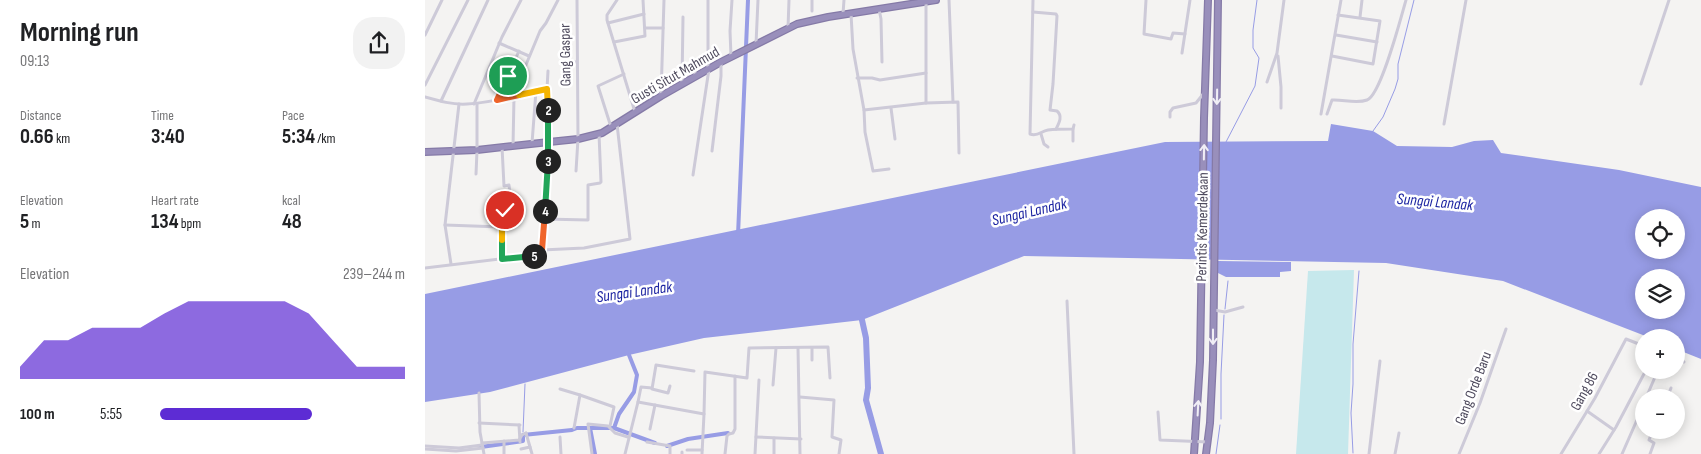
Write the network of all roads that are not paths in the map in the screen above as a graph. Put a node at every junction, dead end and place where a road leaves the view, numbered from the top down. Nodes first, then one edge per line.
1 (442, 0) edge
2 (468, 0) edge
3 (488, 0) edge
4 (521, 0) edge
5 (558, 0) edge
6 (577, 0) edge
7 (617, 0) edge
8 (643, 0) edge
9 (664, 0) edge
10 (708, 0) edge
11 (732, 0) edge
12 (757, 0) edge
13 (789, 0) edge
14 (812, 0) edge
15 (844, 0) edge
16 (936, 0) edge
17 (949, 0) edge
18 (1033, 0) edge
19 (1146, 0) edge
20 (1190, 0) edge
21 (1208, 0) edge
22 (1218, 0) edge
23 (1284, 0) edge
24 (1341, 0) edge
25 (1362, 0) edge
26 (1406, 0) edge
27 (1466, 0) edge
28 (1669, 0) edge
29 (918, 1) edge
30 (926, 2) junction
31 (879, 9) junction
32 (812, 11) dead end
33 (1033, 12) junction
34 (644, 14) junction
35 (851, 14) junction
36 (843, 15) junction
37 (1339, 15) junction
38 (683, 17) dead end
39 (1360, 17) junction
40 (608, 23) junction
41 (645, 28) junction
42 (663, 28) junction
43 (788, 28) junction
44 (1185, 34) junction
45 (425, 35) edge
46 (1335, 35) junction
47 (614, 42) junction
48 (1377, 42) junction
49 (499, 43) junction
50 (754, 45) junction
51 (519, 51) junction
52 (1182, 53) dead end
53 (1277, 53) junction
54 (529, 56) junction
55 (1332, 56) junction
56 (731, 57) junction
57 (698, 58) dead end
58 (562, 62) dead end
59 (576, 62) junction
60 (721, 62) junction
61 (882, 62) dead end
62 (709, 70) junction
63 (547, 71) dead end
64 (523, 72) dead end
65 (926, 73) junction
66 (623, 74) junction
67 (1217, 74) junction
68 (695, 77) junction
69 (857, 78) junction
70 (1206, 78) junction
71 (1267, 82) dead end
72 (682, 84) junction
73 (1641, 84) dead end
74 (425, 85) edge
75 (547, 89) junction
76 (536, 91) junction
77 (1205, 92) junction
78 (661, 96) junction
79 (425, 97) edge
80 (514, 97) junction
81 (497, 100) junction
82 (441, 101) junction
83 (953, 102) junction
84 (926, 103) junction
85 (459, 104) junction
86 (475, 104) junction
87 (891, 108) junction
88 (1281, 108) dead end
89 (863, 110) junction
90 (635, 113) junction
91 (1321, 114) dead end
92 (1327, 114) dead end
93 (1170, 117) dead end
94 (617, 124) junction
95 (1443, 124) dead end
96 (611, 129) junction
97 (1055, 130) junction
98 (599, 134) junction
99 (1041, 134) junction
100 (895, 138) dead end
101 (578, 139) junction
102 (1073, 141) dead end
103 (549, 142) junction
104 (532, 144) junction
105 (513, 146) junction
106 (502, 147) junction
107 (1048, 147) dead end
108 (477, 150) junction
109 (712, 151) dead end
110 (425, 152) edge
111 (453, 152) junction
112 (959, 153) dead end
113 (889, 169) dead end
114 (576, 171) dead end
115 (476, 174) dead end
116 (693, 175) dead end
117 (544, 219) junction
118 (445, 224) junction
119 (501, 228) junction
120 (542, 250) junction
121 (502, 259) junction
122 (451, 264) junction
123 (425, 268) edge
124 (1067, 301) dead end
125 (1243, 307) dead end
126 (1213, 308) junction
127 (1506, 329) dead end
128 (1635, 342) edge
129 (776, 348) junction
130 (798, 348) junction
131 (812, 348) junction
132 (812, 360) dead end
133 (1379, 361) dead end
134 (694, 371) dead end
135 (735, 376) junction
136 (830, 378) dead end
137 (1641, 379) edge
138 (759, 380) dead end
139 (773, 385) dead end
140 (670, 386) dead end
141 (652, 388) junction
142 (560, 389) dead end
143 (479, 393) dead end
144 (581, 395) junction
145 (800, 397) junction
146 (638, 402) junction
147 (655, 405) junction
148 (1587, 411) junction
149 (1159, 412) dead end
150 (704, 414) junction
151 (479, 422) junction
152 (1635, 424) edge
153 (574, 428) dead end
154 (611, 428) junction
155 (650, 429) dead end
156 (1614, 430) junction
157 (1399, 433) dead end
158 (629, 434) junction
159 (560, 437) dead end
160 (756, 437) junction
161 (774, 438) junction
162 (801, 439) junction
163 (1649, 439) edge
164 (503, 441) junction
165 (520, 441) junction
166 (647, 442) dead end
167 (1196, 442) junction
168 (1209, 442) junction
169 (483, 446) junction
170 (425, 448) edge
171 (437, 448) junction
172 (474, 448) junction
173 (530, 448) junction
174 (521, 450) dead end
175 (459, 452) edge
176 (684, 452) edge
177 (702, 452) edge
178 (484, 454) edge
179 (504, 454) edge
180 (532, 454) edge
181 (561, 454) edge
182 (592, 454) edge
183 (625, 454) edge
184 (670, 454) edge
185 (725, 454) edge
186 (755, 454) edge
187 (774, 454) edge
188 (800, 454) edge
189 (839, 454) edge
190 (1074, 454) edge
191 (1194, 454) edge
192 (1206, 454) edge
193 (1369, 454) edge
194 (1395, 454) edge
195 (1459, 454) edge
196 (1561, 454) edge
197 (1599, 454) edge
198 (1622, 454) edge
199 (1650, 454) edge

1 - 45 street
2 - 74 street
3 - 82 street
4 - 49 street
5 - 54 street
6 - 59 street, Gang Gaspar
7 - 40 street
8 - 34 street
9 - 42 street
10 - 62 street
11 - 56 street
12 - 50 street
13 - 43 street
14 - 32 street
15 - 36 street
16 - 30 highway, Gusti Situt Mahmud
17 - 83 street
18 - 33 street
19 - 44 street
20 - 44 street
21 - 70 highway
22 - 67 highway, Perintis Kemerdekaan
23 - 53 street
24 - 37 street
25 - 39 street
26 - 92 street
27 - 95 street
28 - 73 street
29 - 30 highway, Gusti Situt Mahmud
29 - 31 highway, Gusti Situt Mahmud
30 - 65 street
31 - 35 highway, Gusti Situt Mahmud
31 - 61 street
33 - 97 street
33 - 99 street
34 - 40 street
34 - 41 street
35 - 36 highway, Gusti Situt Mahmud
35 - 69 street
36 - 43 highway, Gusti Situt Mahmud
37 - 39 street
37 - 46 street
38 - 72 street
39 - 48 street
40 - 47 street
41 - 42 street
41 - 47 street
42 - 78 street
43 - 50 highway, Gusti Situt Mahmud
44 - 52 street
46 - 48 street
46 - 55 street
47 - 66 street
48 - 55 street
49 - 51 street
49 - 86 street
50 - 56 highway, Gusti Situt Mahmud
51 - 54 street
51 - 81 street
53 - 71 street
53 - 88 street
54 - 64 street
55 - 91 street
56 - 60 highway, Gusti Situt Mahmud
57 - 68 street
58 - 59 street
59 - 101 street, Gang Gaspar
60 - 62 highway, Gusti Situt Mahmud
60 - 109 street
62 - 68 highway, Gusti Situt Mahmud
62 - 116 street
63 - 75 street
65 - 69 street
65 - 84 street
66 - 90 street
66 - 96 street
67 - 70 highway
67 -> 126 highway, Perintis Kemerdekaan
68 - 72 highway, Gusti Situt Mahmud
69 - 89 street
70 - 77 highway
72 - 78 highway, Gusti Situt Mahmud
75 - 76 street
75 - 103 street
76 - 80 street
76 - 104 street
77 - 93 street
167 -> 77 highway
78 - 90 highway, Gusti Situt Mahmud
79 - 82 street
80 - 81 street
80 - 105 street
81 - 86 street
82 - 85 street
83 - 84 street
83 - 112 street
84 - 87 street
85 - 86 street
85 - 111 street
86 - 108 street
87 - 89 street
87 - 100 street
89 - 113 street
90 - 94 highway, Gusti Situt Mahmud
94 - 96 highway, Gusti Situt Mahmud
94 - 120 street
96 - 98 highway, Gusti Situt Mahmud
97 - 99 street
97 - 102 street
98 - 101 highway, Gusti Situt Mahmud
98 - 117 street
99 - 107 street
101 - 103 highway, Gusti Situt Mahmud
101 - 114 street, Gang Gaspar
103 - 104 highway, Gusti Situt Mahmud
103 - 117 street
104 - 105 highway, Gusti Situt Mahmud
105 - 106 highway, Gusti Situt Mahmud
106 - 108 highway, Gusti Situt Mahmud
106 - 119 street
108 - 111 highway, Gusti Situt Mahmud
108 - 115 street
110 - 111 highway, Gusti Situt Mahmud
111 - 118 street
117 - 120 street
118 - 119 street
118 - 122 street
119 - 121 street
120 - 121 street
121 - 122 street
122 - 123 street
124 - 190 street
125 - 126 street
126 -> 168 highway, Perintis Kemerdekaan
127 - 195 street, Gang Orde Baru
128 - 148 street, Gang 86
129 - 130 street
129 - 135 street
129 - 139 street
130 - 131 street
130 - 145 street
131 - 132 street
131 - 136 street
133 - 193 street
134 - 141 street
135 - 150 street
135 - 185 street
137 - 156 street
138 - 160 street
140 - 141 street
141 - 146 street
142 - 144 street
143 - 151 street
144 - 153 street
144 - 154 street
145 - 162 street
145 - 189 street
146 - 147 street
146 - 158 street
147 - 150 street
147 - 155 street
148 - 156 street
148 - 196 street, Gang 86
149 - 167 street
150 - 177 street
151 - 165 street
151 - 169 street
152 - 198 street
154 - 158 street
154 - 182 street
156 - 197 street
157 - 194 street
158 - 183 street
159 - 181 street
160 - 161 street
160 - 186 street
161 - 162 street
161 - 187 street
162 - 188 street
163 - 199 street
164 - 165 street
164 - 169 street
164 - 179 street
165 - 173 street
166 - 184 street
167 - 168 street
167 - 191 highway
168 - 192 highway, Perintis Kemerdekaan
169 - 172 street
169 - 178 street
170 - 171 street
171 - 172 street
171 - 175 street
172 - 175 street
173 - 174 street
173 - 180 street
176 - 177 street

